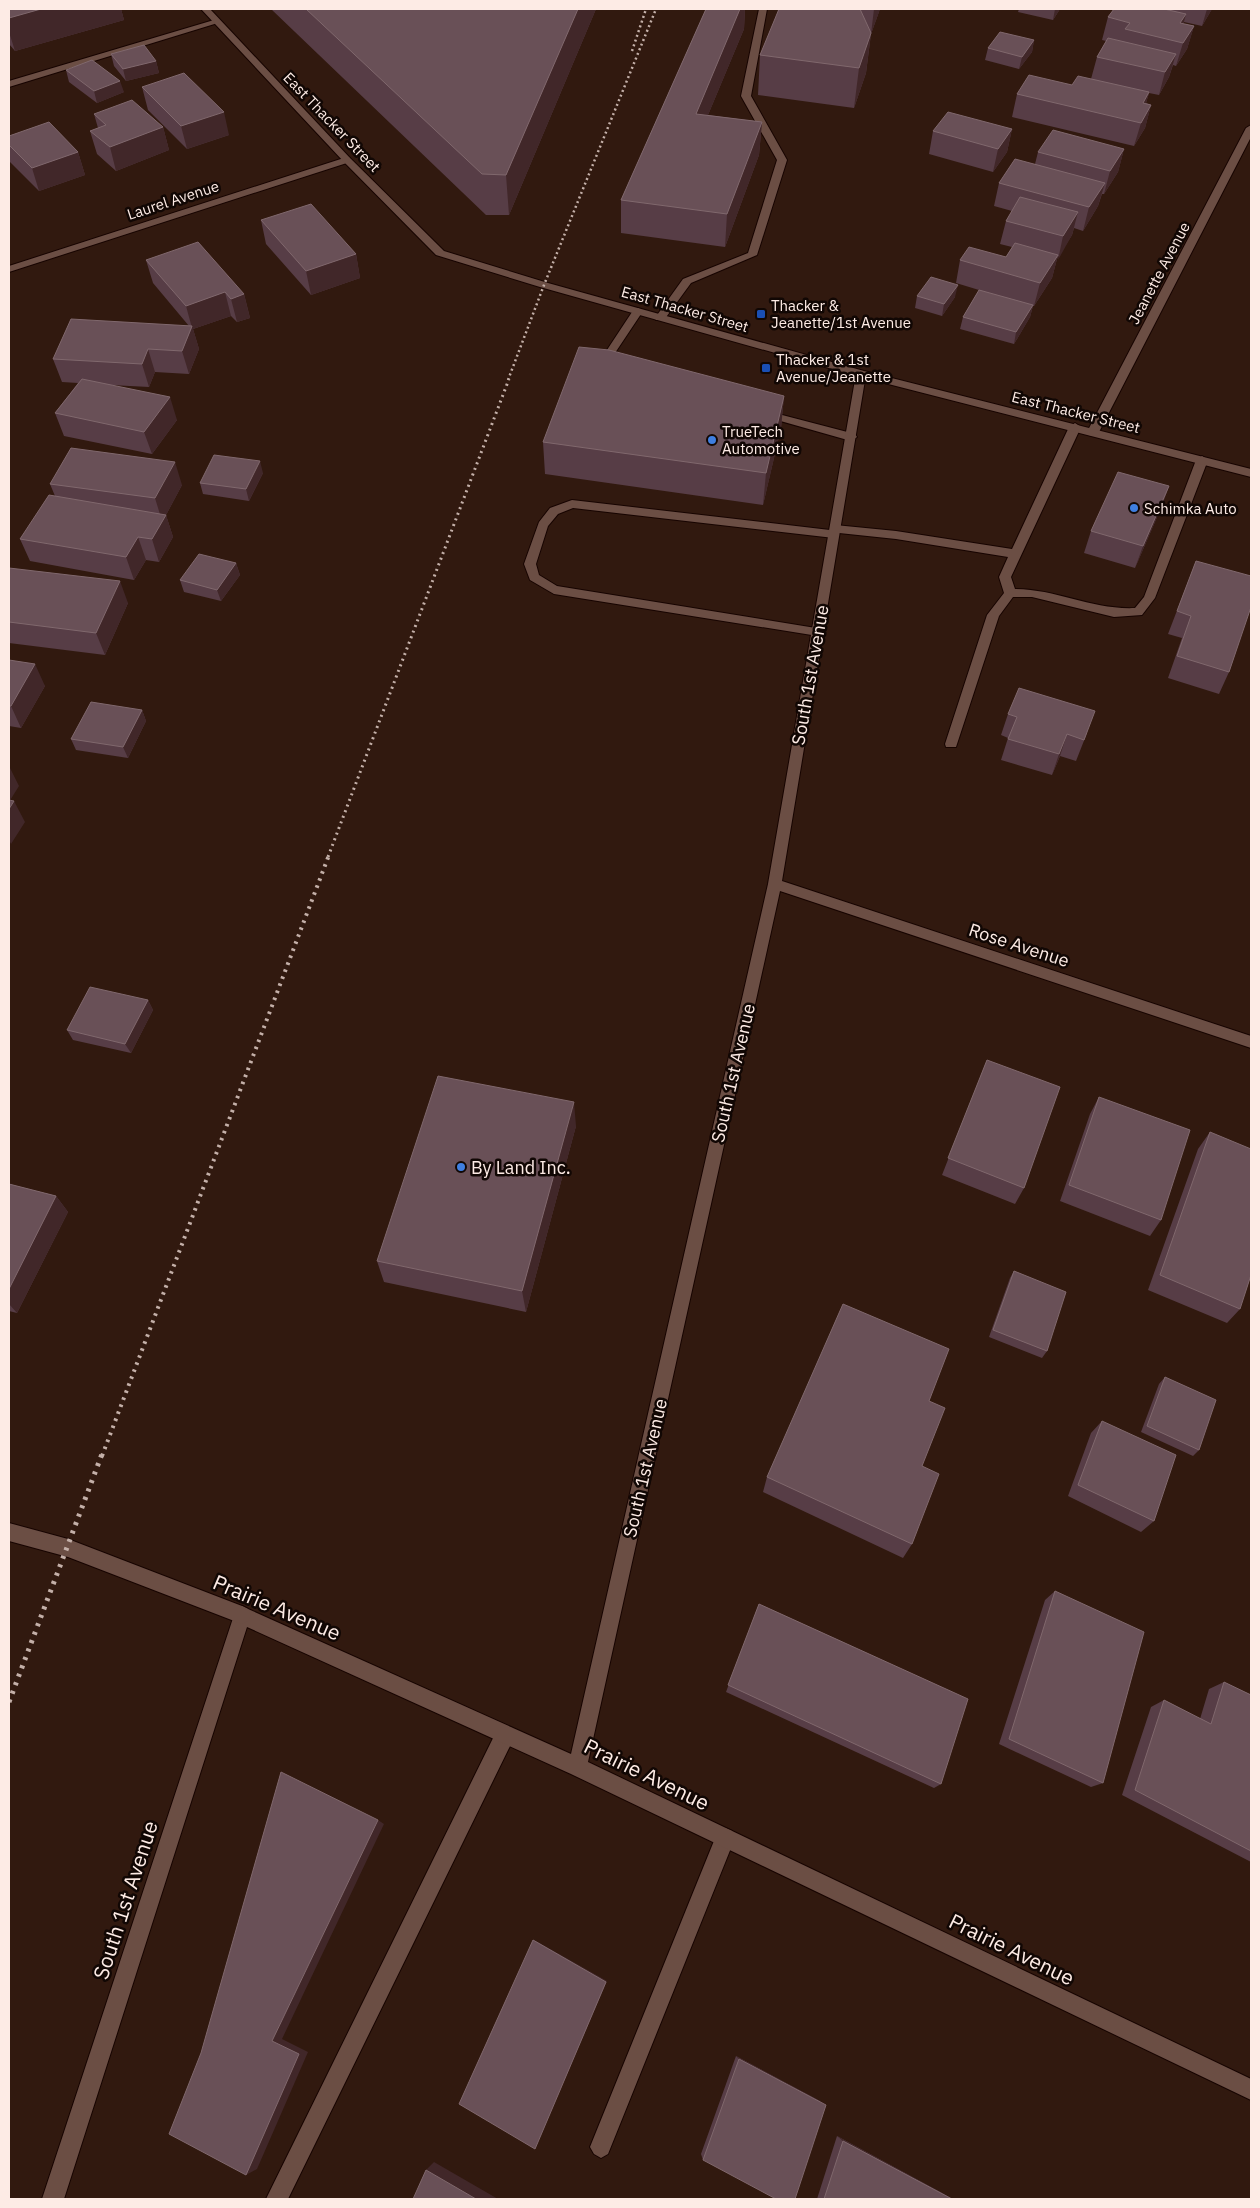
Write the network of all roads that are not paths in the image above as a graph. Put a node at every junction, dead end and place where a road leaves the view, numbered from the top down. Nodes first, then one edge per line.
1 (205, 9) edge
2 (763, 9) edge
3 (217, 22) junction
4 (9, 84) edge
5 (1251, 128) edge
6 (347, 160) junction
7 (9, 269) edge
8 (638, 311) junction
9 (660, 318) junction
10 (619, 374) edge
11 (861, 374) junction
12 (756, 412) edge
13 (1075, 427) junction
14 (1093, 432) junction
15 (851, 438) junction
16 (1202, 460) junction
17 (1251, 472) edge
18 (835, 531) junction
19 (1015, 554) junction
20 (1010, 593) junction
21 (818, 632) junction
22 (951, 744) dead end
23 (775, 884) junction
24 (1251, 1042) edge
25 (9, 1532) edge
26 (242, 1615) junction
27 (504, 1735) junction
28 (578, 1767) junction
29 (725, 1838) junction
30 (1251, 2090) edge
31 (602, 2147) dead end
32 (59, 2197) edge
33 (277, 2199) edge

1 - 3 street, East Thacker Street
2 - 9 street
3 - 4 street
3 - 6 street, East Thacker Street
5 - 14 street, Jeanette Avenue
6 - 7 street, Laurel Avenue
6 - 8 street, East Thacker Street
8 - 9 street, East Thacker Street
8 - 10 street
9 - 11 street, East Thacker Street
11 - 13 street, East Thacker Street
11 - 15 street, South 1st Avenue
12 - 15 street
13 - 14 street, East Thacker Street
13 - 19 street
14 - 16 street, East Thacker Street
15 - 18 street, South 1st Avenue
16 - 17 street, East Thacker Street
16 - 20 street
18 - 19 street
18 - 21 street, South 1st Avenue
18 - 21 street
19 - 20 street
20 - 22 street
21 - 23 street, South 1st Avenue
23 - 24 street, Rose Avenue
23 - 28 street, South 1st Avenue
25 - 26 street, Prairie Avenue
26 - 27 street, Prairie Avenue
26 - 32 street, South 1st Avenue
27 - 28 street, Prairie Avenue
27 - 33 street
28 - 29 street, Prairie Avenue
29 - 30 street, Prairie Avenue
29 - 31 street

